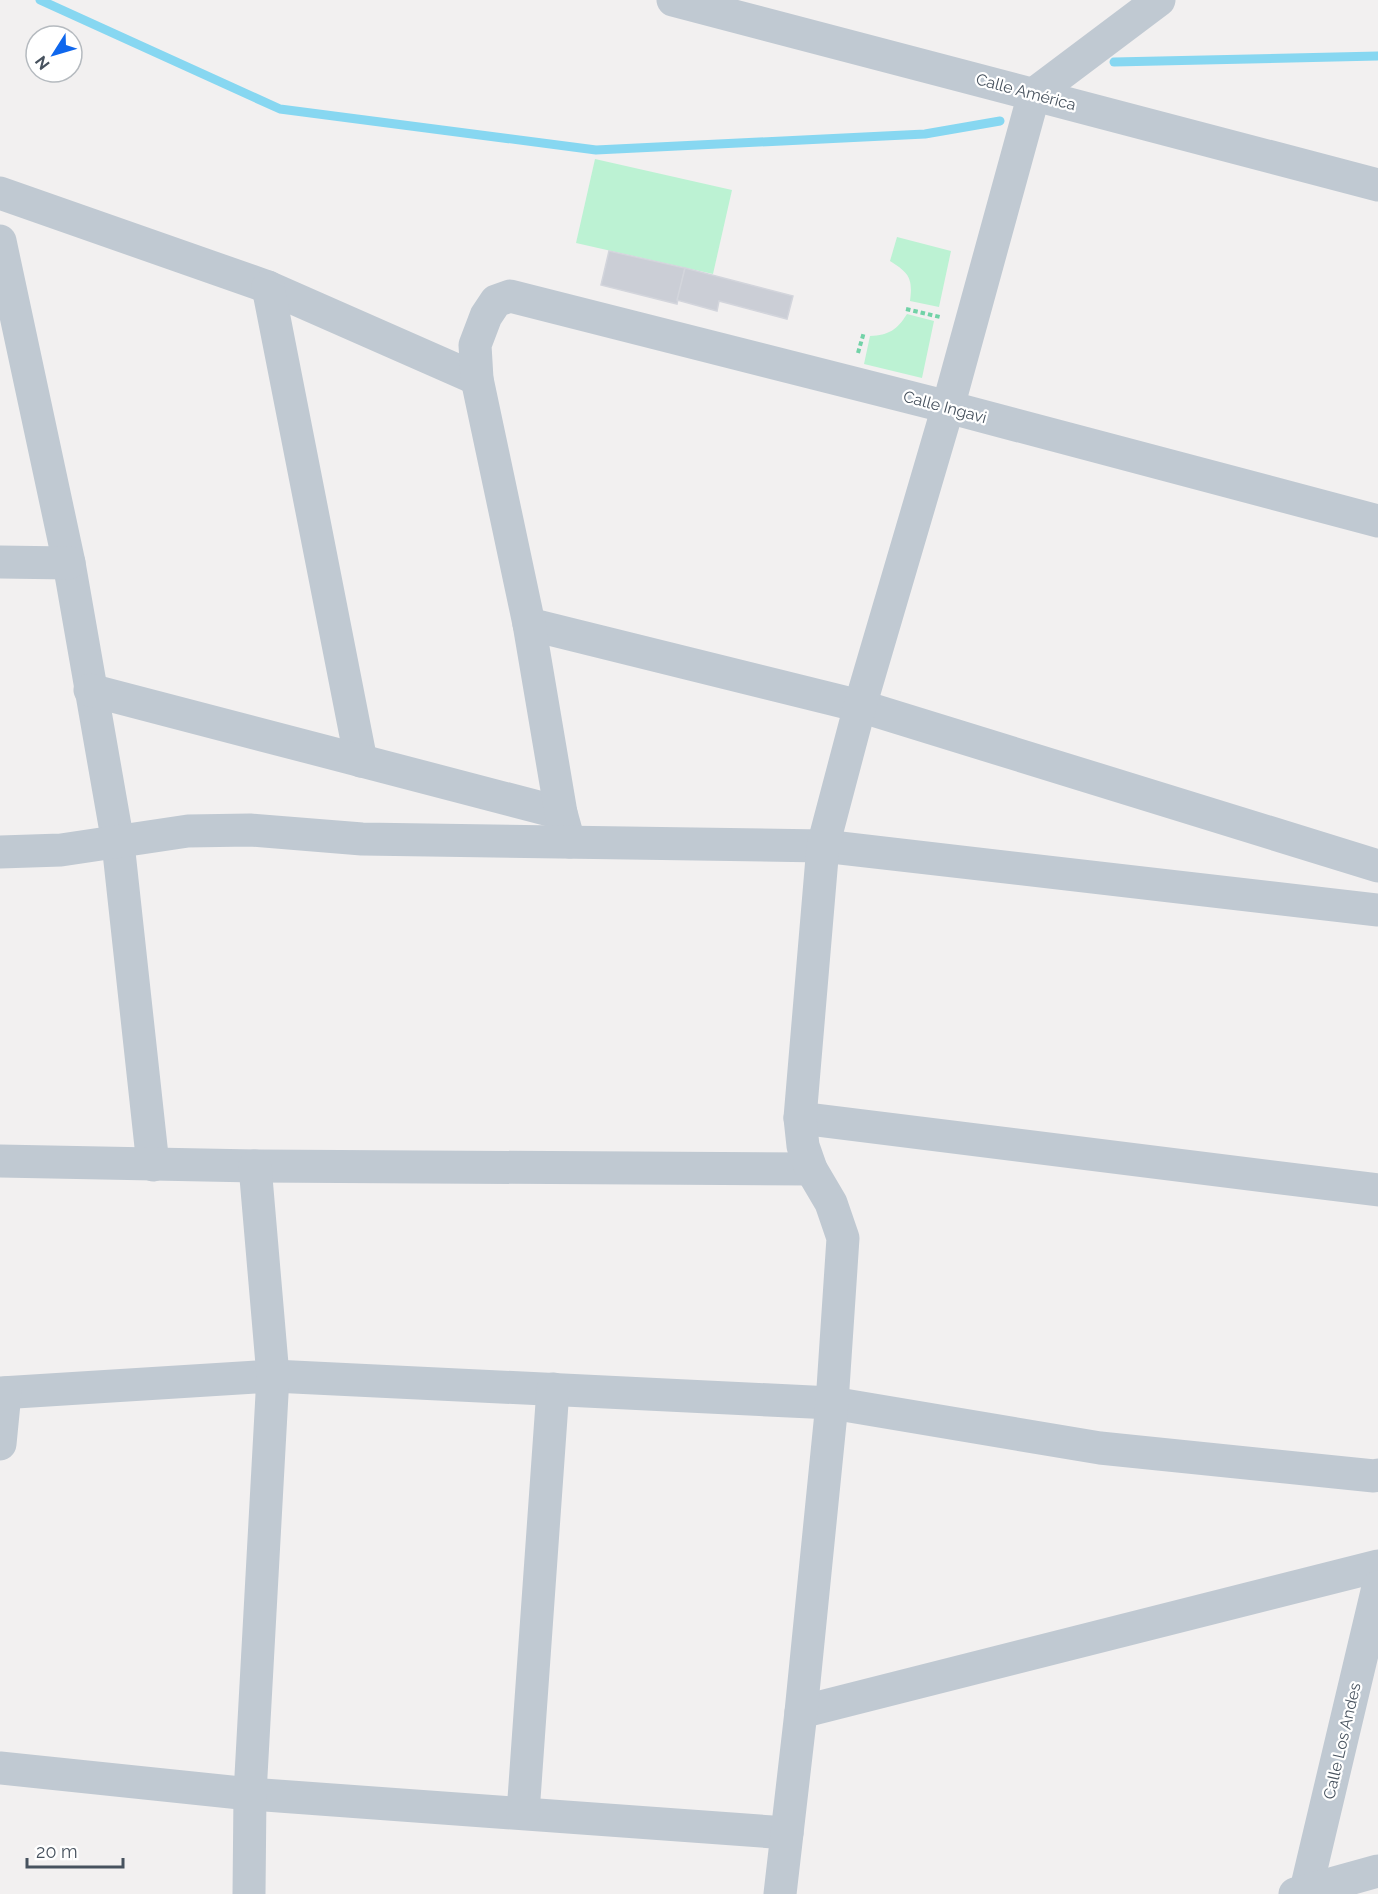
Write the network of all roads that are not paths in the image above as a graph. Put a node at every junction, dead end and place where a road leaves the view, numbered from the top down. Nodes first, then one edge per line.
1 (673, 0) edge
2 (1159, 0) edge
3 (1034, 94) junction
4 (1378, 186) edge
5 (0, 193) edge
6 (0, 241) edge
7 (5, 284) edge
8 (268, 287) junction
9 (477, 379) junction
10 (948, 407) junction
11 (1378, 521) edge
12 (0, 562) edge
13 (69, 563) junction
14 (529, 624) junction
15 (90, 690) junction
16 (860, 706) junction
17 (361, 761) junction
18 (565, 828) junction
19 (118, 843) junction
20 (824, 846) junction
21 (0, 852) edge
22 (1378, 866) edge
23 (1378, 910) edge
24 (800, 1118) junction
25 (0, 1161) edge
26 (153, 1165) junction
27 (255, 1166) junction
28 (811, 1169) junction
29 (1378, 1190) edge
30 (273, 1376) junction
31 (553, 1389) junction
32 (3, 1393) edge
33 (832, 1402) junction
34 (0, 1444) edge
35 (1378, 1475) edge
36 (1378, 1566) edge
37 (1378, 1587) edge
38 (801, 1712) junction
39 (0, 1768) edge
40 (250, 1794) junction
41 (523, 1813) junction
42 (787, 1833) junction
43 (1378, 1871) edge
44 (1302, 1893) edge
45 (249, 1894) edge
46 (780, 1894) edge

1 - 3 street, Calle América
2 - 3 street
3 - 4 street, Calle América
3 - 10 street
5 - 8 street
6 - 7 street
7 - 13 street
8 - 9 street
8 - 17 street
9 - 10 street, Calle Ingavi
9 - 14 street
10 - 11 street, Calle Ingavi
10 - 16 street
12 - 13 street
13 - 15 street
14 - 16 street
14 - 18 street
15 - 17 street
15 - 19 street
16 - 20 street
16 - 22 street
17 - 18 street
18 - 19 street
18 - 20 street
19 - 21 street
19 - 26 street
20 - 23 street
20 - 24 street
24 - 28 street
24 - 29 street
25 - 26 street
26 - 27 street
27 - 28 street
27 - 30 street
28 - 33 street
30 - 31 street
30 - 32 street
30 - 40 street
31 - 33 street
31 - 41 street
32 - 34 street
33 - 35 street
33 - 38 street
36 - 38 street
37 - 44 street, Calle Los Andes
38 - 42 street
39 - 40 street
40 - 41 street
40 - 45 street
41 - 42 street
42 - 46 street
43 - 44 street

